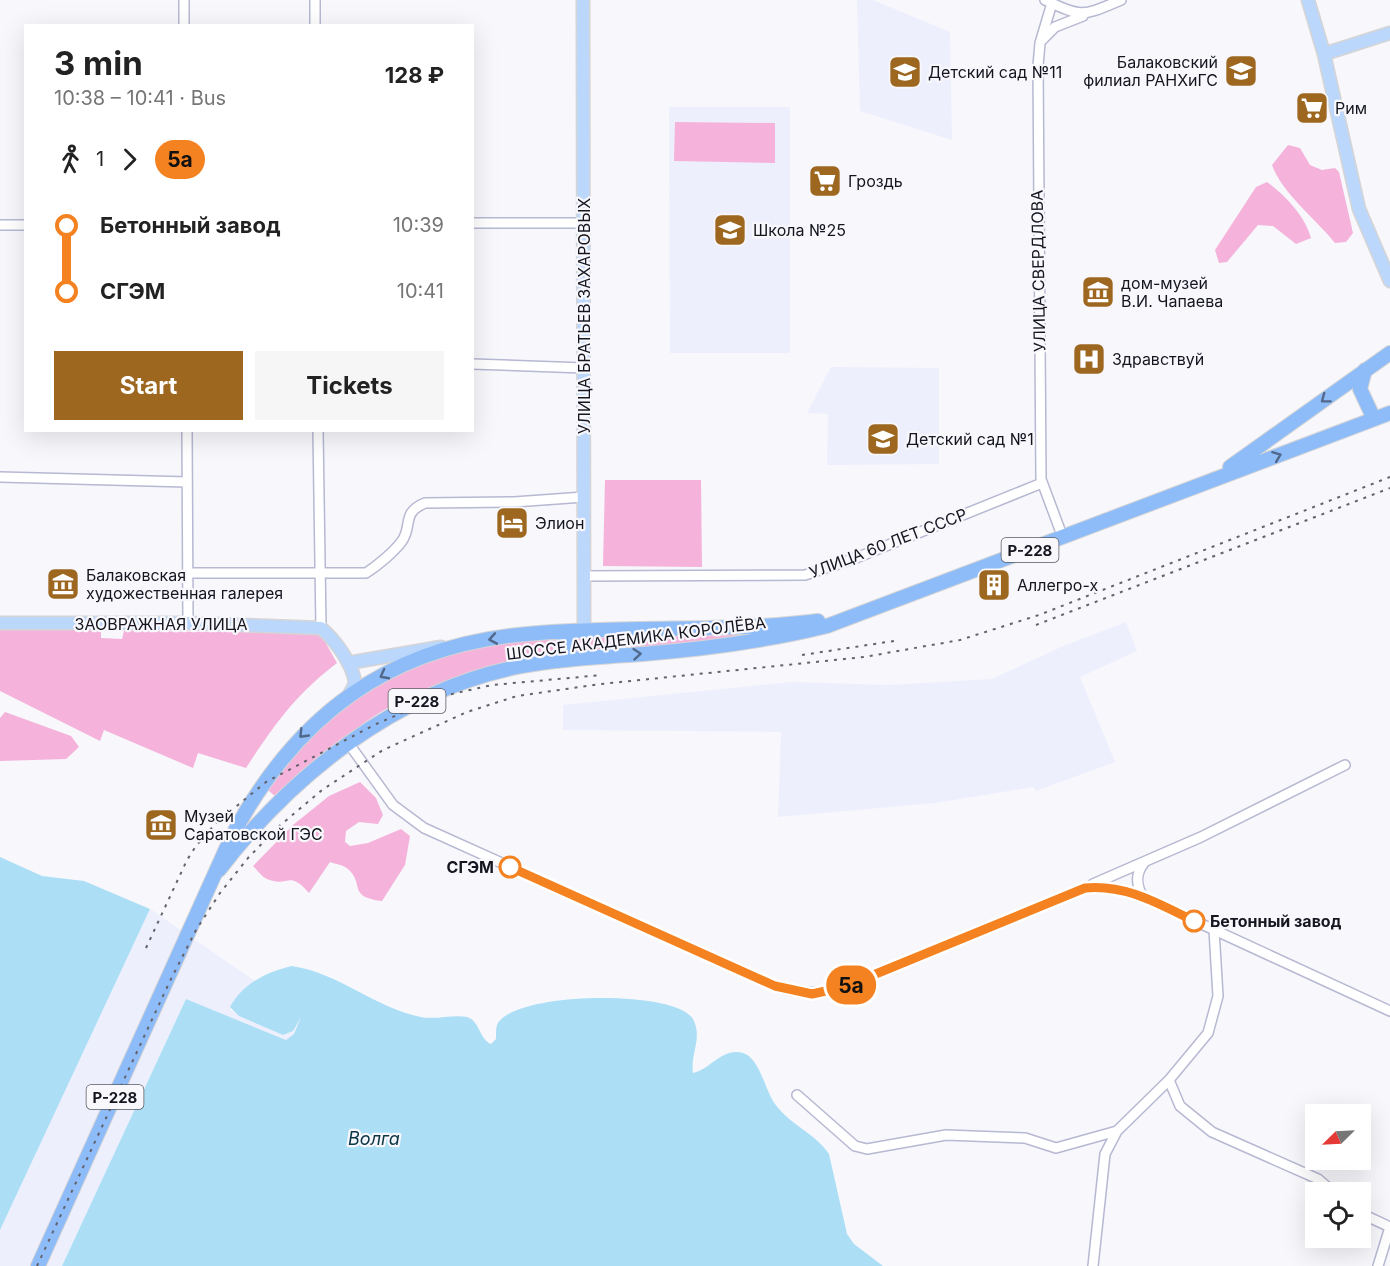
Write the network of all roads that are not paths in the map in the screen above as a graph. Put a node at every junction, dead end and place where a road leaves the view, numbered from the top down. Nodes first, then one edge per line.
1 (184, 0) edge
2 (315, 0) edge
3 (583, 0) edge
4 (1121, 0) edge
5 (1308, 0) edge
6 (1048, 2) edge
7 (1091, 13) junction
8 (184, 24) edge
9 (315, 24) edge
10 (1390, 33) edge
11 (1040, 43) junction
12 (1324, 54) junction
13 (474, 223) edge
14 (584, 223) junction
15 (0, 225) edge
16 (24, 225) edge
17 (1390, 281) edge
18 (1390, 353) edge
19 (474, 364) edge
20 (584, 368) junction
21 (1365, 370) junction
22 (1390, 413) edge
23 (1374, 419) junction
24 (186, 432) edge
25 (318, 432) edge
26 (0, 477) edge
27 (187, 482) junction
28 (1042, 483) junction
29 (1202, 483) junction
30 (584, 497) junction
31 (1063, 538) junction
32 (188, 573) junction
33 (321, 574) junction
34 (584, 576) junction
35 (856, 615) junction
36 (0, 623) edge
37 (188, 623) junction
38 (321, 628) junction
39 (560, 632) junction
40 (584, 632) junction
41 (458, 646) junction
42 (558, 661) junction
43 (348, 663) junction
44 (347, 697) junction
45 (349, 744) junction
46 (1345, 765) dead end
47 (264, 785) junction
48 (283, 800) junction
49 (1146, 861) junction
50 (219, 870) junction
51 (1085, 888) junction
52 (1143, 897) junction
53 (1214, 930) junction
54 (1390, 1011) edge
55 (1169, 1080) junction
56 (797, 1095) dead end
57 (1117, 1131) junction
58 (1321, 1182) edge
59 (1371, 1218) edge
60 (1390, 1227) edge
61 (38, 1266) edge
62 (1093, 1266) edge
63 (1378, 1266) edge

1 - 8 street
2 - 9 street
3 - 14 main road, УЛИЦА БРАТЬЕВ ЗАХАРОВЫХ
4 - 7 street
5 - 12 main road
6 - 7 street
6 - 11 street, УЛИЦА СВЕРДЛОВА
7 - 11 street
10 - 12 main road
11 - 28 street, УЛИЦА СВЕРДЛОВА
12 - 17 main road
13 - 14 street
14 - 20 main road, УЛИЦА БРАТЬЕВ ЗАХАРОВЫХ
15 - 16 street
18 - 21 highway, ШОССЕ АКАДЕМИКА КОРОЛЁВА / Р-228
19 - 20 street
20 - 30 main road, УЛИЦА БРАТЬЕВ ЗАХАРОВЫХ
21 - 23 highway
21 -> 29 highway, ШОССЕ АКАДЕМИКА КОРОЛЁВА / Р-228
22 - 23 highway, ШОССЕ АКАДЕМИКА КОРОЛЁВА / Р-228
29 -> 23 highway, ШОССЕ АКАДЕМИКА КОРОЛЁВА / Р-228
24 - 27 street
25 - 33 street
26 - 27 street
27 - 32 street
28 - 31 street, УЛИЦА СВЕРДЛОВА
28 - 34 street, УЛИЦА 60 ЛЕТ СССР
29 - 31 highway, ШОССЕ АКАДЕМИКА КОРОЛЁВА / Р-228
30 - 33 street
30 - 34 main road, УЛИЦА БРАТЬЕВ ЗАХАРОВЫХ
31 - 35 highway, ШОССЕ АКАДЕМИКА КОРОЛЁВА / Р-228
32 - 33 street
32 - 37 street
33 - 38 street
34 - 40 main road, УЛИЦА БРАТЬЕВ ЗАХАРОВЫХ
35 - 40 highway, ШОССЕ АКАДЕМИКА КОРОЛЁВА / Р-228
42 -> 35 highway, ШОССЕ АКАДЕМИКА КОРОЛЁВА / Р-228
36 - 37 main road, ЗАОВРАЖНАЯ УЛИЦА
37 - 38 main road, ЗАОВРАЖНАЯ УЛИЦА
38 - 43 main road
39 - 40 highway, ШОССЕ АКАДЕМИКА КОРОЛЁВА / Р-228
39 -> 41 highway, ШОССЕ АКАДЕМИКА КОРОЛЁВА / Р-228
39 - 42 highway
41 - 43 main road
41 -> 44 highway, ШОССЕ АКАДЕМИКА КОРОЛЁВА / Р-228
42 - 45 highway, ШОССЕ АКАДЕМИКА КОРОЛЁВА / Р-228
43 - 44 main road
44 -> 47 highway, ШОССЕ АКАДЕМИКА КОРОЛЁВА / Р-228
45 - 48 highway, ШОССЕ АКАДЕМИКА КОРОЛЁВА / Р-228
45 - 51 street
46 - 49 street
47 - 48 highway
47 - 50 highway, ШОССЕ АКАДЕМИКА КОРОЛЁВА / Р-228
48 - 50 highway, ШОССЕ АКАДЕМИКА КОРОЛЁВА / Р-228
49 - 51 street
49 - 52 street
50 - 61 highway, Р-228
51 - 52 street
52 - 53 street
53 - 54 street
53 - 55 street
55 - 57 street
55 - 58 street
56 - 57 street
57 - 62 street
59 - 60 street
60 - 63 street

